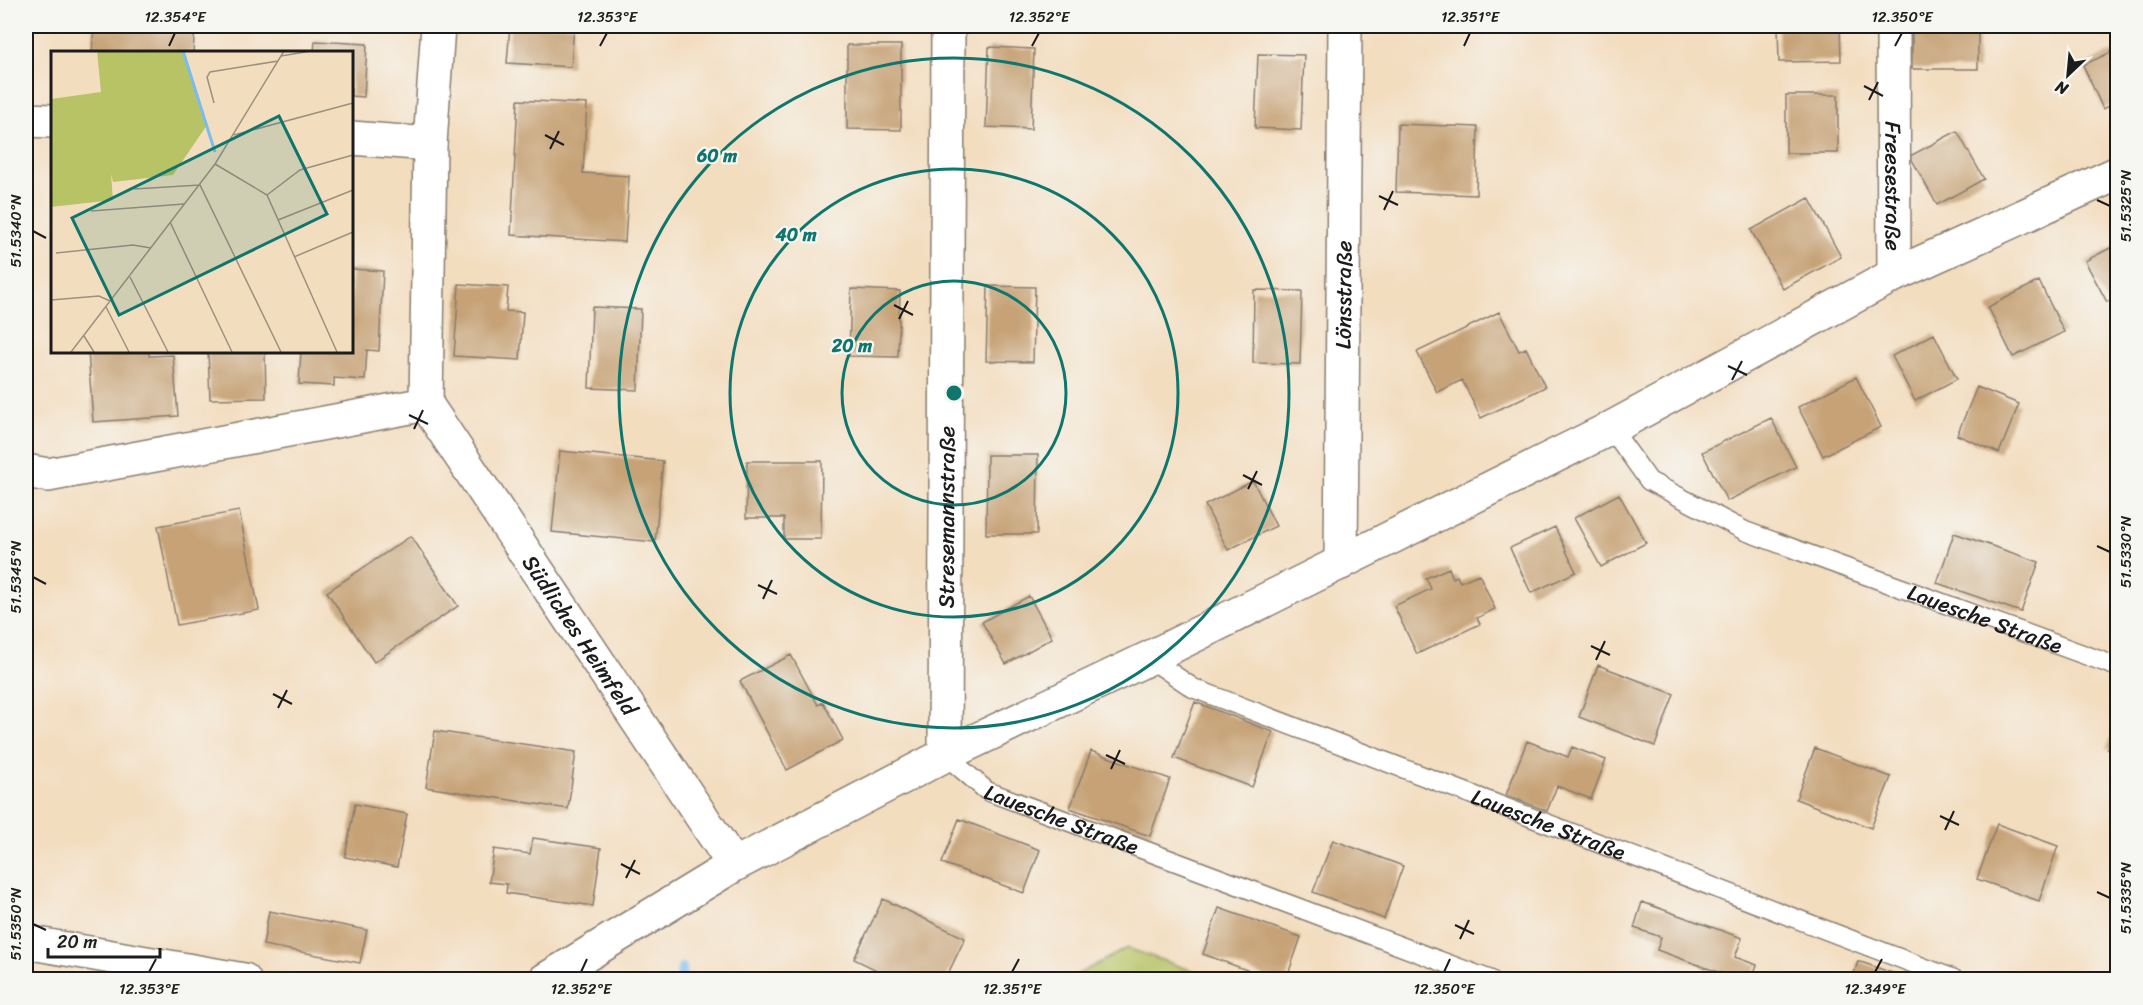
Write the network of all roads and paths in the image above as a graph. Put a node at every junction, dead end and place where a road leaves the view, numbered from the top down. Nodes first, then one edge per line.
1 (438, 26) edge
2 (948, 26) edge
3 (1345, 26) edge
4 (1893, 26) edge
5 (26, 120) edge
6 (51, 121) edge
7 (352, 138) edge
8 (430, 144) junction
9 (2118, 172) edge
10 (1894, 275) junction
11 (426, 404) junction
12 (1611, 428) junction
13 (26, 471) edge
14 (1341, 564) junction
15 (1149, 657) junction
16 (2118, 668) edge
17 (945, 755) junction
18 (734, 865) junction
19 (26, 942) edge
20 (1954, 979) edge
21 (244, 980) edge
22 (545, 980) edge
23 (1491, 980) edge

1 - 8 street
2 - 17 street, Stresemannstraße
3 - 14 street, Lönsstraße
4 - 10 street, Freesestraße
5 - 6 street
7 - 8 street
8 - 11 street
9 - 10 street
10 - 12 street
11 - 13 street
11 - 18 street, Südliches Heimfeld
12 - 14 street
12 - 16 lane, Lauesche Straße
14 - 15 street
15 - 17 street
15 - 20 lane, Lauesche Straße
17 - 18 street
17 - 23 lane, Lauesche Straße
18 - 22 street
19 - 21 street

